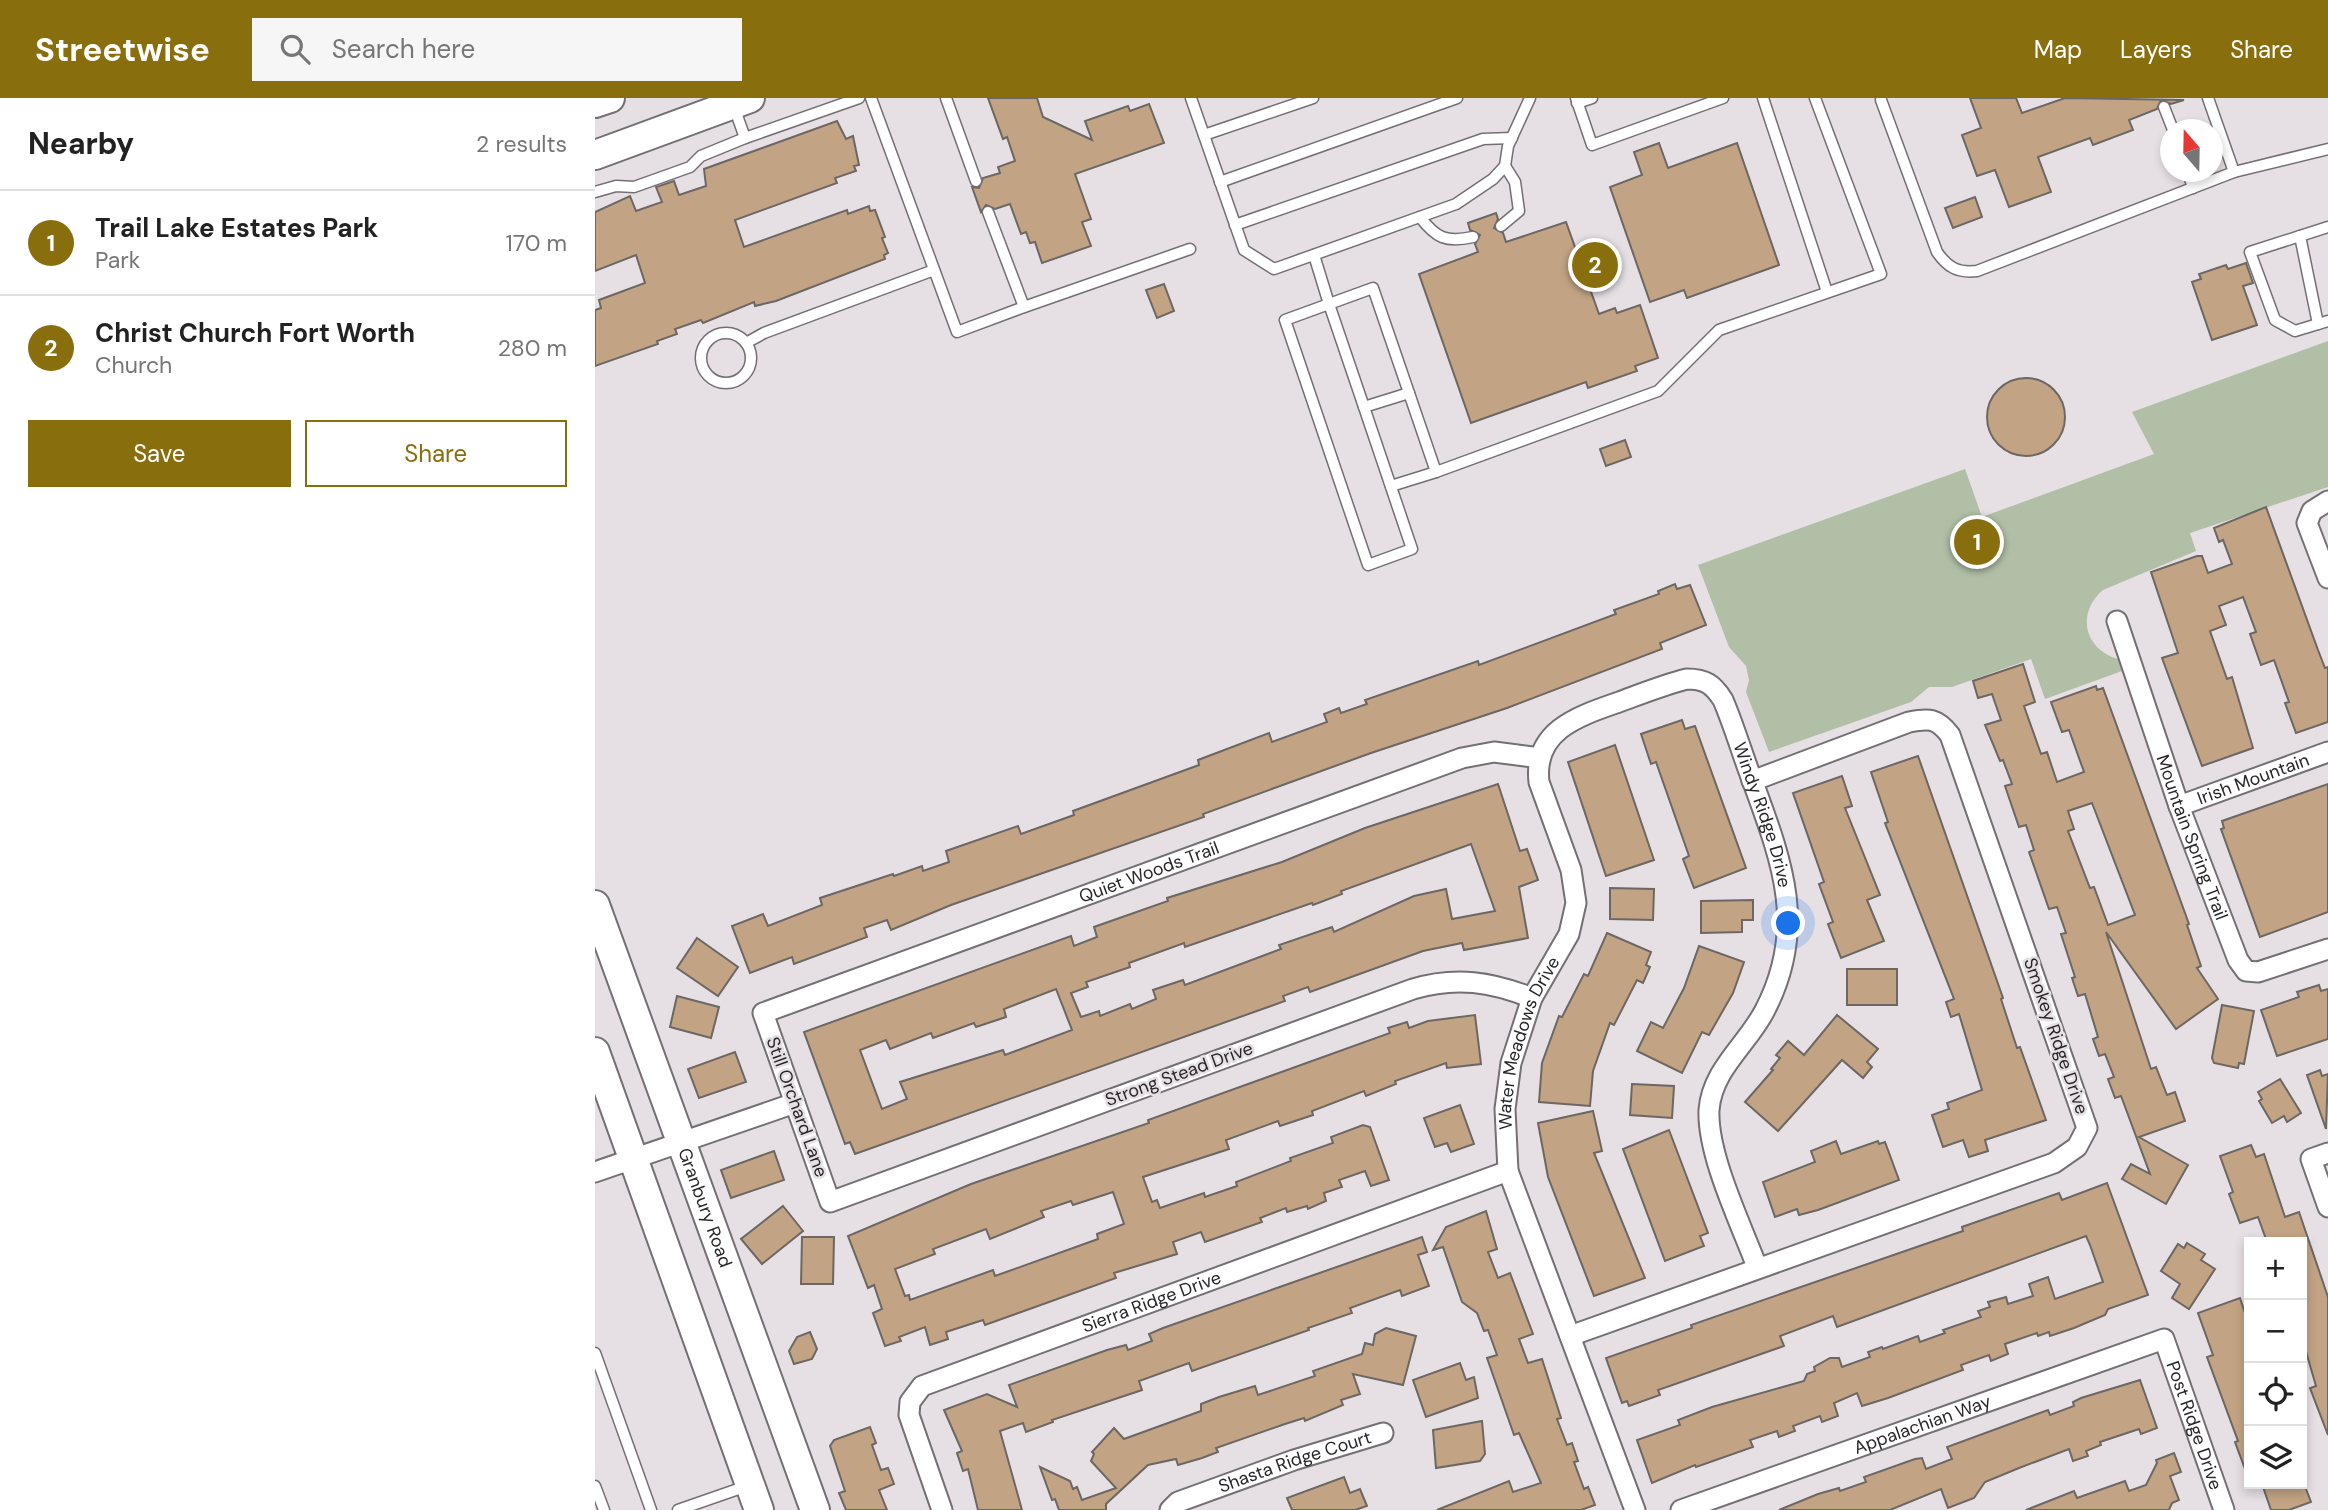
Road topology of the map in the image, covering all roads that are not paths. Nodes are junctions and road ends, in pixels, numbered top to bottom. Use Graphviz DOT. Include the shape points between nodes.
graph roads {
  1 [pos="610,98"];
  2 [pos="859,98"];
  3 [pos="871,98"];
  4 [pos="946,98"];
  5 [pos="1192,98"];
  6 [pos="1313,98"];
  7 [pos="1457,98"];
  8 [pos="1530,98"];
  9 [pos="1592,98"];
  10 [pos="1723,98"];
  11 [pos="1763,98"];
  12 [pos="1815,98"];
  13 [pos="2208,98"];
  14 [pos="737,100"];
  15 [pos="1881,100"];
  16 [pos="1577,101"];
  17 [pos="595,103"];
  18 [pos="2164,107"];
  19 [pos="2169,119"];
  20 [pos="1204,135"];
  21 [pos="745,138"];
  22 [pos="1512,138"];
  23 [pos="2328,149"];
  24 [pos="595,155"];
  25 [pos="1505,166"];
  26 [pos="2234,172"];
  27 [pos="977,181"];
  28 [pos="1220,182"];
  29 [pos="2191,182"];
  30 [pos="2193,188"];
  31 [pos="595,192"];
  32 [pos="988,212"];
  33 [pos="1420,217"];
  34 [pos="1235,225"];
  35 [pos="1501,226"];
  36 [pos="2328,227"];
  37 [pos="2300,236"];
  38 [pos="1473,237"];
  39 [pos="1190,249"];
  40 [pos="1314,255"];
  41 [pos="934,270"];
  42 [pos="1827,292"];
  43 [pos="1329,304"];
  44 [pos="1024,307"];
  45 [pos="2323,323"];
  46 [pos="747,343"];
  47 [pos="1409,393"];
  48 [pos="1364,407"];
  49 [pos="1436,472"];
  50 [pos="1391,486"];
  51 [pos="2328,501"];
  52 [pos="2328,578"];
  53 [pos="2117,621"];
  54 [pos="2328,751"];
  55 [pos="1539,758"];
  56 [pos="1752,781"];
  57 [pos="2179,806"];
  58 [pos="595,905"];
  59 [pos="2328,949"];
  60 [pos="1532,998"];
  61 [pos="763,1013"];
  62 [pos="595,1052"];
  63 [pos="795,1103"];
  64 [pos="679,1144"];
  65 [pos="2320,1156"];
  66 [pos="633,1159"];
  67 [pos="1508,1171"];
  68 [pos="595,1172"];
  69 [pos="830,1202"];
  70 [pos="2328,1207"];
  71 [pos="1757,1267"];
  72 [pos="1570,1336"];
  73 [pos="2164,1339"];
  74 [pos="595,1353"];
  75 [pos="599,1379"];
  76 [pos="1383,1433"];
  77 [pos="595,1486"];
  78 [pos="755,1498"];
  79 [pos="604,1510"];
  80 [pos="651,1510"];
  81 [pos="678,1510"];
  82 [pos="815,1510"];
  83 [pos="942,1510"];
  84 [pos="1170,1510"];
  85 [pos="1635,1510"];
  86 [pos="1681,1510"];
  87 [pos="2224,1510"];
  1 -- 17 [label="main road"];
  2 -- 21 [label="lane"];
  3 -- 41 [label="lane"];
  4 -- 27 [label="lane"];
  5 -- 20 [label="lane"];
  6 -- 20 [label="lane"];
  7 -- 28 [label="lane"];
  8 -- 22 [label="lane"];
  9 -- 16 [label="lane"];
  10 -- 16 [label="lane" via="1592,145"];
  11 -- 42 [label="lane"];
  12 -- 42 [label="lane" via="1881,274"];
  13 -- 26 [label="lane"];
  14 -- 21 [label="lane"];
  14 -- 24 [label="main road"];
  15 -- 30 [label="lane" via="1937,252 1946,265 1963,272 1977,271"];
  18 -- 19 [label="lane"];
  20 -- 28 [label="lane"];
  21 -- 31 [label="lane" via="701,156 689,167 634,187"];
  22 -- 25 [label="lane"];
  22 -- 34 [label="lane" via="1483,139"];
  23 -- 26 [label="lane"];
  25 -- 33 [label="lane" via="1456,204"];
  25 -- 35 [label="lane" via="1515,182 1519,211"];
  26 -- 30 [label="lane"];
  28 -- 34 [label="lane"];
  29 -- 30 [label="lane"];
  32 -- 44 [label="lane"];
  33 -- 38 [label="lane" via="1432,232 1453,241"];
  33 -- 40 [label="lane"];
  34 -- 40 [label="lane" via="1244,250 1274,269"];
  36 -- 37 [label="lane"];
  37 -- 45 [label="lane"];
  37 -- 45 [label="lane" via="2250,252 2275,320 2295,331"];
  39 -- 44 [label="lane"];
  40 -- 43 [label="lane"];
  41 -- 44 [label="lane" via="957,332"];
  41 -- 46 [label="lane"];
  42 -- 49 [label="lane" via="1719,330 1658,390"];
  43 -- 47 [label="lane" via="1373,288"];
  43 -- 48 [label="lane"];
  43 -- 50 [label="lane" via="1285,320 1368,565 1412,549"];
  46 -- 46 [label="lane" via="733,334 711,338 701,355 706,374 725,384 740,379 752,359"];
  47 -- 48 [label="lane"];
  47 -- 49 [label="lane"];
  48 -- 50 [label="lane"];
  49 -- 50 [label="lane"];
  51 -- 52 [label="street" via="2312,511 2307,523"];
  53 -- 57 [label="street, Mountain Spring Trail"];
  54 -- 57 [label="street, Irish Mountain"];
  55 -- 56 [label="street, Windy Ridge Drive" via="1545,744 1565,723 1671,683 1704,680 1723,700"];
  55 -- 60 [label="street, Water Meadows Drive" via="1539,782 1571,870 1576,903 1569,934"];
  55 -- 61 [label="street, Quiet Woods Trail" via="1494,751 1462,758"];
  56 -- 71 [label="street, Windy Ridge Drive" via="1782,867 1787,939 1770,999 1716,1084 1709,1125 1715,1154"];
  56 -- 71 [label="street, Smokey Ridge Drive" via="1909,722 1930,718 1941,723 1951,735 2087,1128 2077,1147 2054,1163"];
  57 -- 59 [label="street, Mountain Spring Trail" via="2246,971 2273,969"];
  58 -- 64 [label="main road, Granbury Road"];
  60 -- 67 [label="street, Water Meadows Drive" via="1517,1036 1507,1085"];
  60 -- 69 [label="street, Strong Stead Drive" via="1471,981 1444,981 1413,989"];
  61 -- 63 [label="street, Still Orchard Lane"];
  62 -- 66 [label="main road"];
  63 -- 64 [label="street"];
  63 -- 69 [label="street, Still Orchard Lane"];
  64 -- 66 [label="street"];
  64 -- 82 [label="main road, Granbury Road"];
  65 -- 70 [label="street"];
  66 -- 68 [label="street"];
  66 -- 78 [label="main road"];
  67 -- 72 [label="street, Water Meadows Drive"];
  67 -- 83 [label="street, Sierra Ridge Drive" via="922,1386 910,1402 909,1415"];
  71 -- 72 [label="street, Smokey Ridge Drive"];
  72 -- 85 [label="street, Water Meadows Drive"];
  73 -- 86 [label="street, Appalachian Way"];
  73 -- 87 [label="street, Post Ridge Drive"];
  74 -- 75 [label="lane"];
  75 -- 80 [label="lane"];
  76 -- 84 [label="street, Shasta Ridge Court" via="1191,1497"];
  77 -- 79 [label="lane"];
  78 -- 81 [label="lane"];
}
